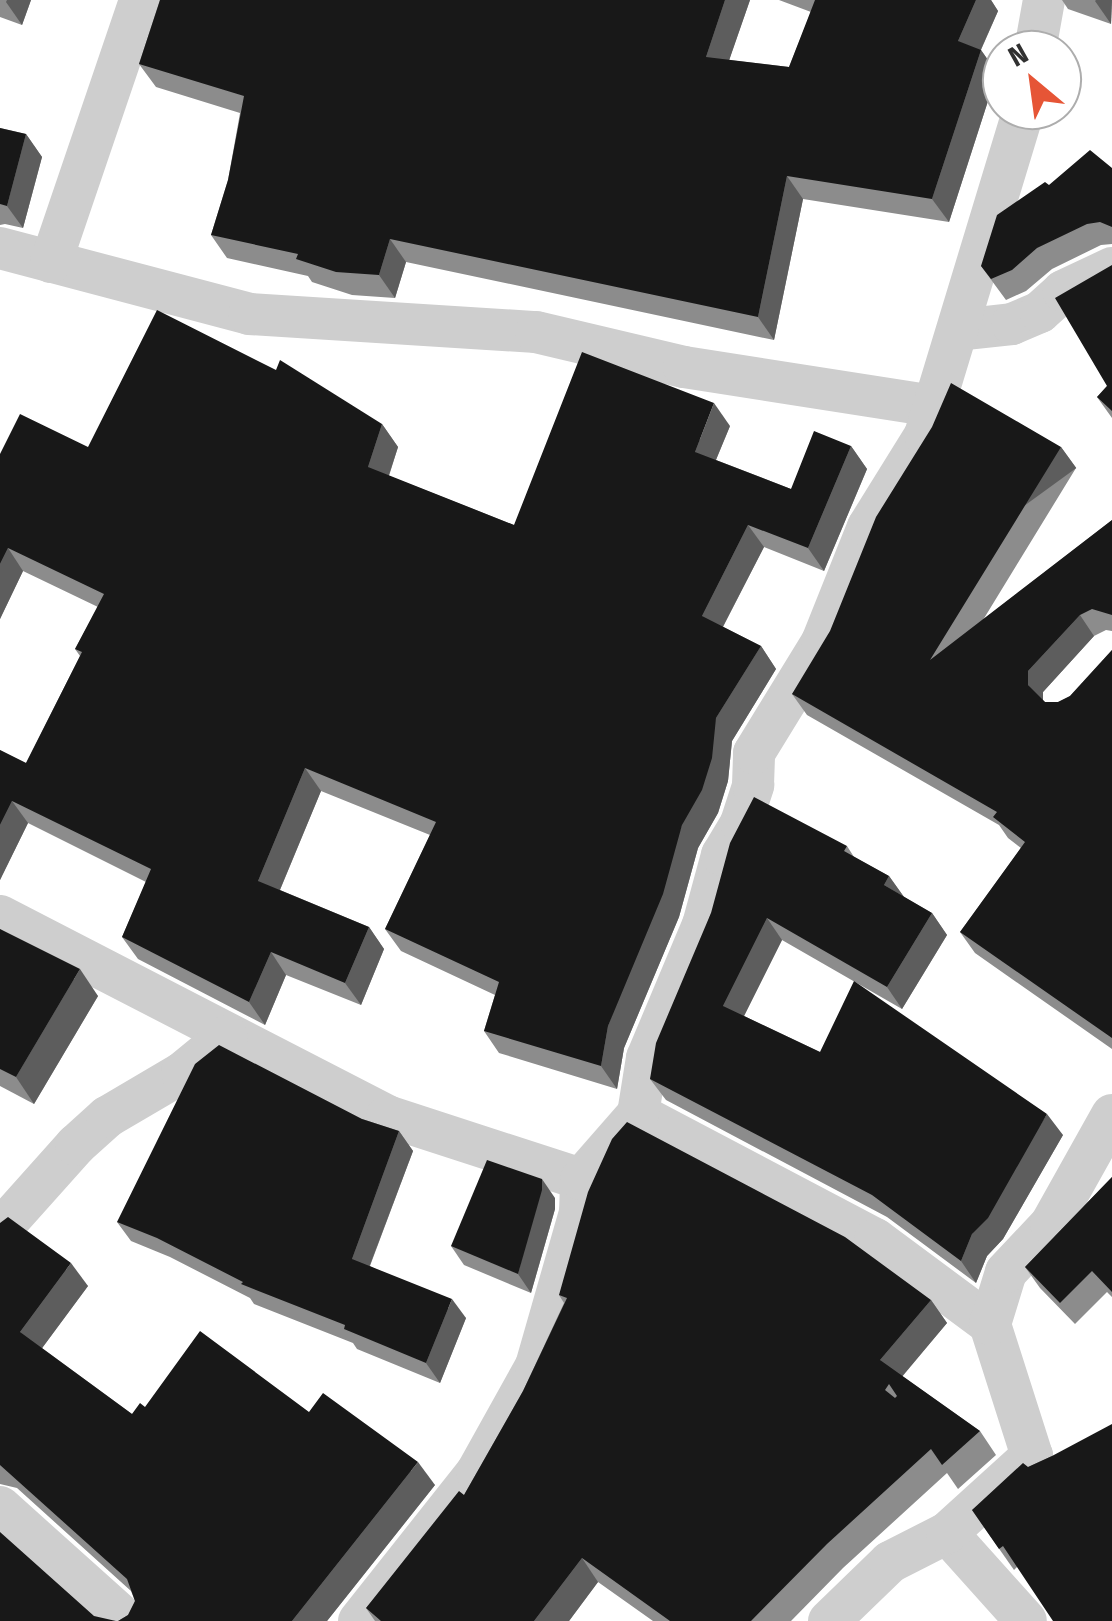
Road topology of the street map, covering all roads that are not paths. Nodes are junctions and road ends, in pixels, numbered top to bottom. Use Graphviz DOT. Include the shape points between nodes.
graph roads {
  1 [pos="140,0"];
  2 [pos="1044,0"];
  3 [pos="1039,30"];
  4 [pos="1018,130"];
  5 [pos="0,248"];
  6 [pos="51,262"];
  7 [pos="1112,268"];
  8 [pos="958,330"];
  9 [pos="932,406"];
  10 [pos="0,916"];
  11 [pos="227,1036"];
  12 [pos="638,1114"];
  13 [pos="1112,1115"];
  14 [pos="582,1180"];
  15 [pos="0,1230"];
  16 [pos="990,1324"];
  17 [pos="0,1507"];
  18 [pos="947,1533"];
  19 [pos="127,1621"];
  20 [pos="359,1621"];
  21 [pos="829,1621"];
  22 [pos="1026,1621"];
  1 -- 6 [label="street"];
  2 -- 3 [label="street"];
  4 -- 8 [label="street"];
  5 -- 6 [label="street"];
  6 -- 9 [label="street" via="249,314 536,332 684,368"];
  7 -- 8 [label="street" via="1012,324"];
  8 -- 9 [label="street"];
  9 -- 12 [label="street" via="925,436 868,527 822,642 754,752 741,823 722,855 703,925 646,1058"];
  10 -- 11 [label="street"];
  11 -- 14 [label="street" via="387,1116"];
  11 -- 15 [label="street" via="182,1073 107,1118"];
  12 -- 14 [label="street"];
  12 -- 16 [label="street" via="874,1238"];
  13 -- 16 [label="street" via="1051,1224 1006,1272"];
  14 -- 20 [label="street" via="580,1213 536,1366 476,1472"];
  16 -- 18 [label="street" via="1032,1456"];
  17 -- 19 [label="street"];
  18 -- 21 [label="street" via="890,1562"];
  18 -- 22 [label="street"];
}
